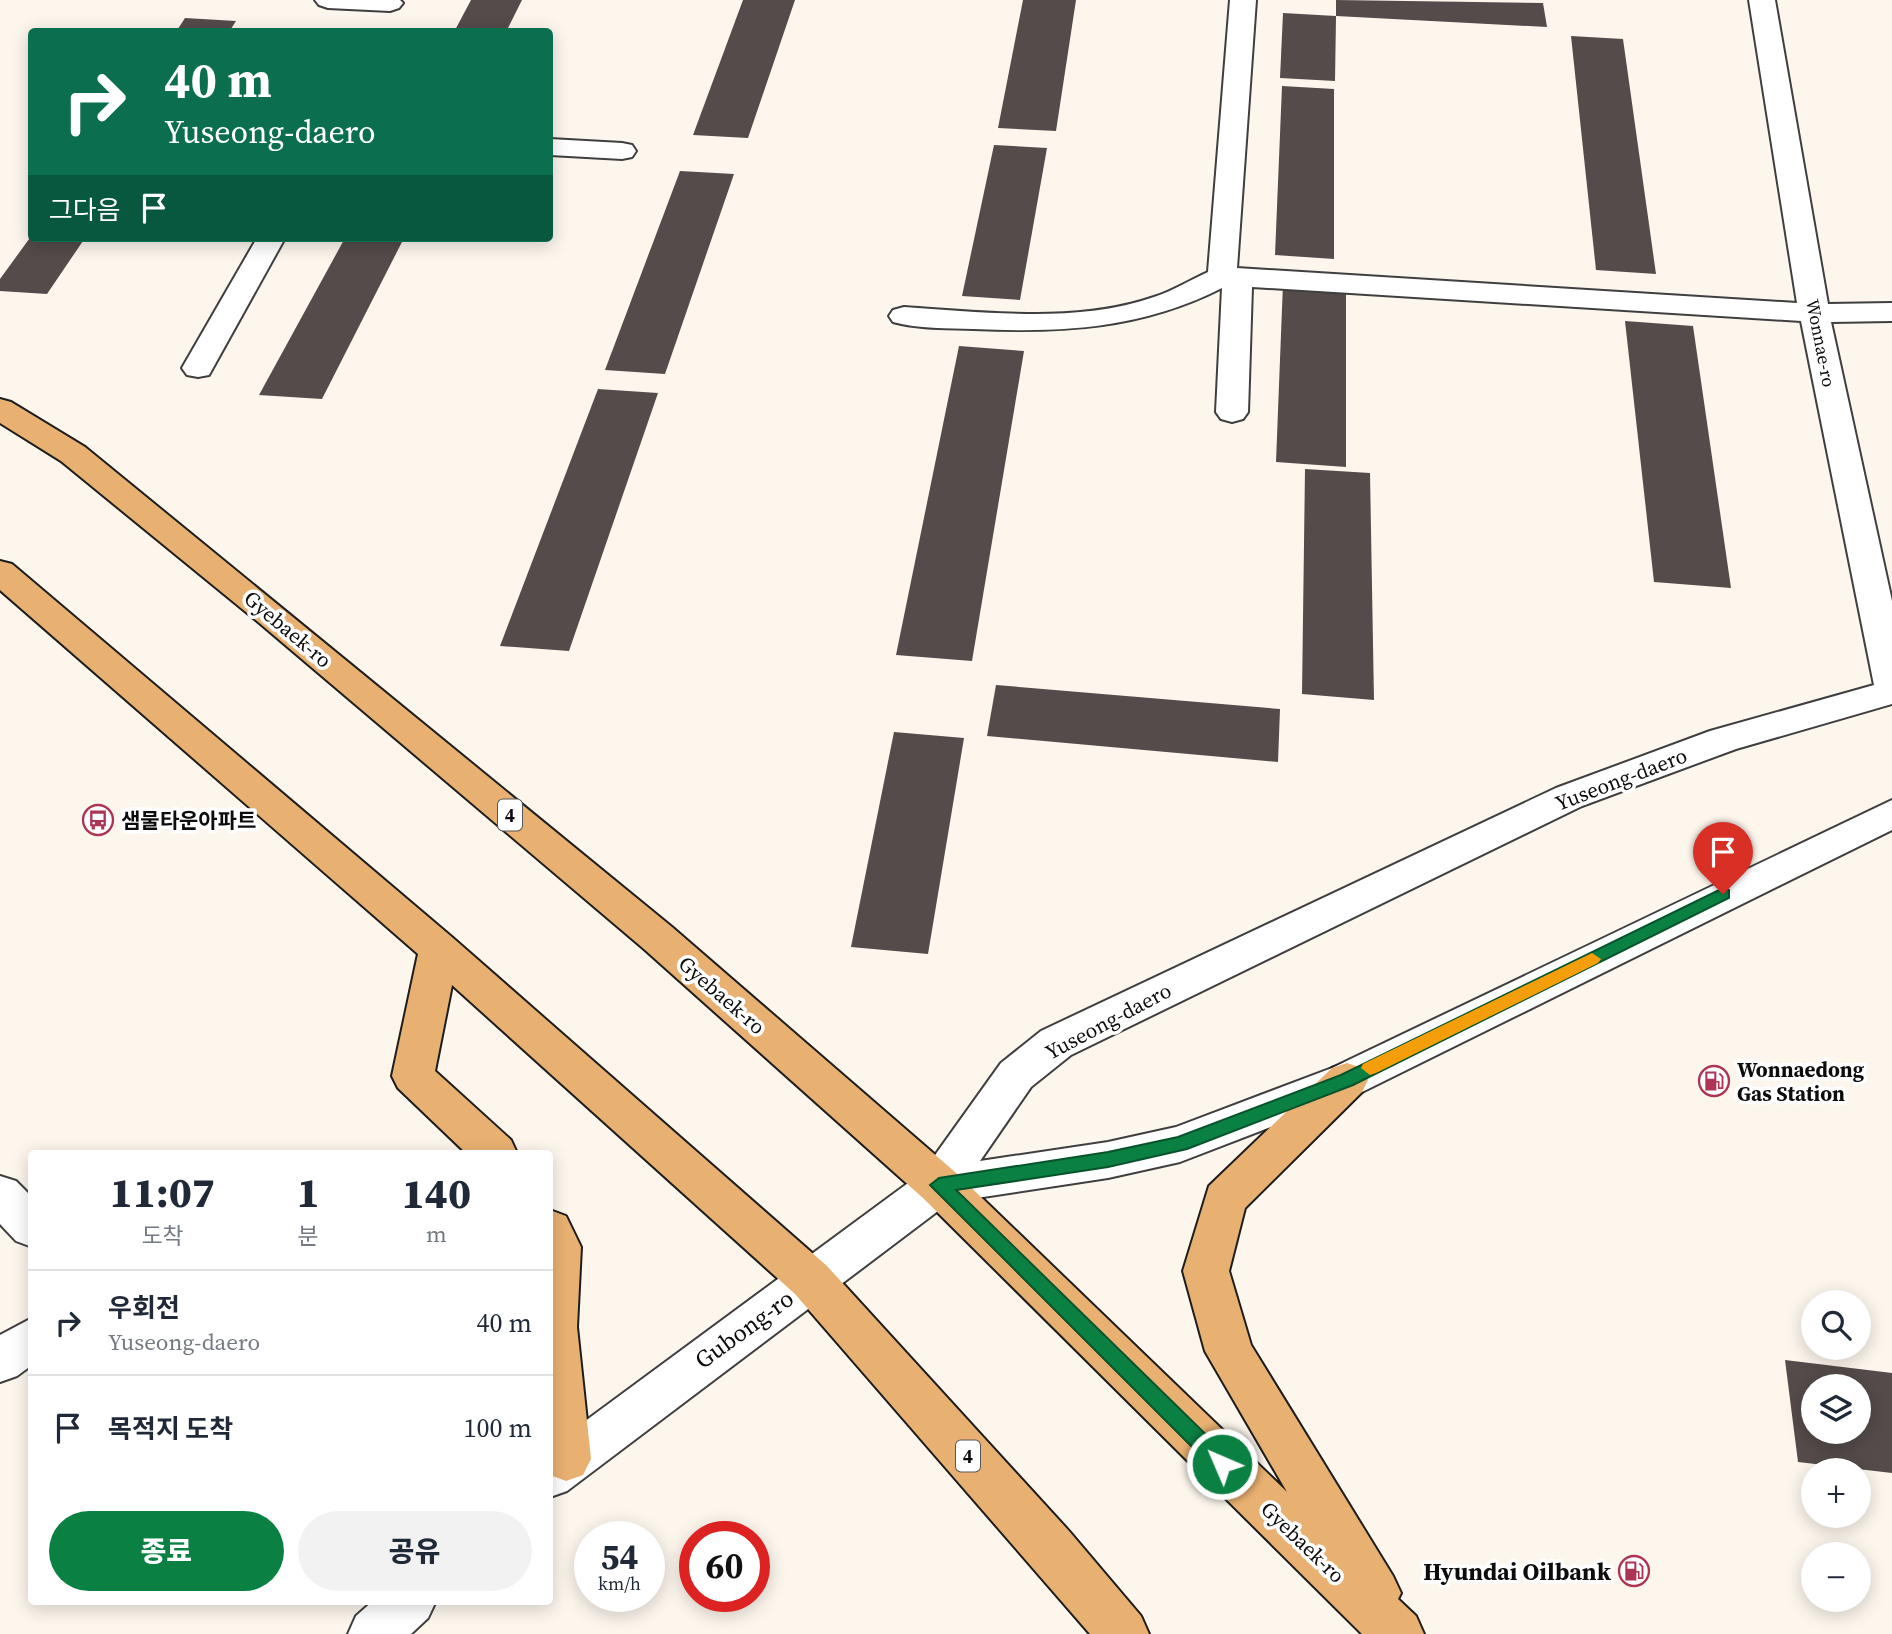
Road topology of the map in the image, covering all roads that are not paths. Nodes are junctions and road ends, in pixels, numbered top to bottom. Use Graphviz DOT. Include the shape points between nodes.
graph roads {
  1 [pos="328,0"];
  2 [pos="1243,0"];
  3 [pos="1762,0"];
  4 [pos="391,1"];
  5 [pos="379,28"];
  6 [pos="553,147"];
  7 [pos="622,151"];
  8 [pos="269,242"];
  9 [pos="1229,276"];
  10 [pos="1892,312"];
  11 [pos="1814,313"];
  12 [pos="904,316"];
  13 [pos="198,368"];
  14 [pos="0,409"];
  15 [pos="1232,412"];
  16 [pos="0,572"];
  17 [pos="1892,684"];
  18 [pos="1892,692"];
  19 [pos="1892,814"];
  20 [pos="439,949"];
  21 [pos="1347,1080"];
  22 [pos="492,1150"];
  23 [pos="939,1185"];
  24 [pos="0,1194"];
  25 [pos="28,1224"];
  26 [pos="553,1236"];
  27 [pos="811,1280"];
  28 [pos="28,1341"];
  29 [pos="0,1361"];
  30 [pos="558,1467"];
  31 [pos="406,1605"];
  32 [pos="374,1634"];
  33 [pos="1123,1634"];
  34 [pos="1399,1634"];
  1 -- 4 [label="street"];
  2 -- 9 [label="street"];
  3 -- 11 [label="street, Wonnae-ro"];
  4 -- 5 [label="street"];
  6 -- 7 [label="street"];
  8 -- 13 [label="street"];
  9 -- 11 [label="street"];
  9 -- 12 [label="street" via="1166,303 1102,318 1003,321"];
  9 -- 15 [label="street"];
  10 -- 11 [label="street"];
  11 -- 17 [label="street, Wonnae-ro"];
  14 -- 23 [label="main road, Gyebaek-ro / 4" via="73,454 269,613 658,938"];
  16 -- 20 [label="main road, 4"];
  18 -- 23 [label="street, Yuseong-daero" via="1723,740 1569,797 1056,1042 1016,1075"];
  19 -- 21 [label="street"];
  20 -- 22 [label="main road" via="414,1076"];
  20 -- 27 [label="main road, 4"];
  21 -- 23 [label="street" via="1180,1144 1108,1160"];
  21 -- 34 [label="main road" via="1225,1199 1206,1271 1229,1350"];
  23 -- 27 [label="street, Gubong-ro"];
  23 -- 34 [label="main road, Gyebaek-ro / 4"];
  24 -- 25 [label="street"];
  26 -- 30 [label="main road" via="558,1247 554,1326"];
  27 -- 30 [label="street, Gubong-ro"];
  27 -- 33 [label="main road, 4"];
  28 -- 29 [label="street"];
  31 -- 32 [label="street"];
}
